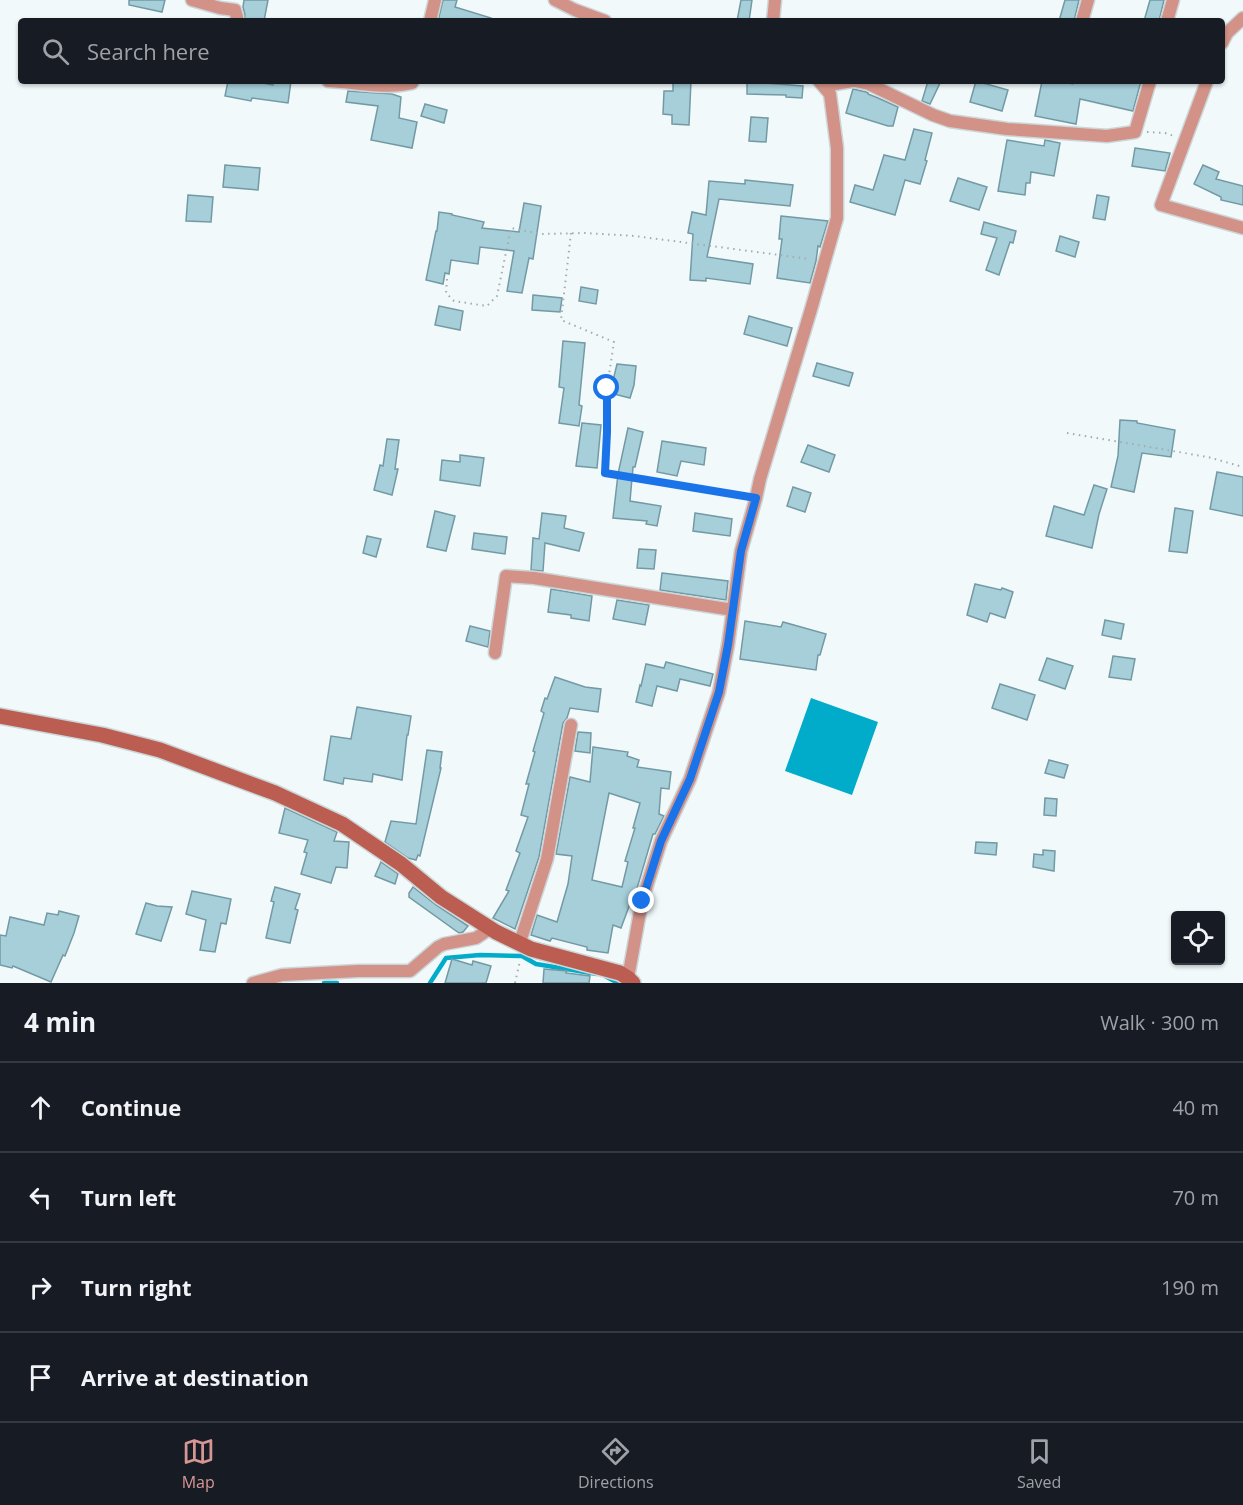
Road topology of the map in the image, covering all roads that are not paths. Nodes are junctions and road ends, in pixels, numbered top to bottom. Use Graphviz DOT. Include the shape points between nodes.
graph roads {
  1 [pos="192,0"];
  2 [pos="435,0"];
  3 [pos="555,0"];
  4 [pos="776,0"];
  5 [pos="1088,0"];
  6 [pos="1173,0"];
  7 [pos="237,18"];
  8 [pos="431,18"];
  9 [pos="597,18"];
  10 [pos="773,18"];
  11 [pos="1083,18"];
  12 [pos="1168,18"];
  13 [pos="1243,18"];
  14 [pos="1225,37"];
  15 [pos="359,84"];
  16 [pos="408,84"];
  17 [pos="821,84"];
  18 [pos="868,84"];
  19 [pos="1149,84"];
  20 [pos="1206,84"];
  21 [pos="1243,228"];
  22 [pos="733,610"];
  23 [pos="495,652"];
  24 [pos="0,716"];
  25 [pos="572,725"];
  26 [pos="491,928"];
  27 [pos="520,942"];
  28 [pos="630,980"];
  29 [pos="253,983"];
  1 -- 7 [label="street" via="235,10"];
  2 -- 8 [label="street"];
  3 -- 9 [label="street"];
  4 -- 10 [label="street"];
  5 -- 11 [label="street"];
  6 -- 12 [label="street"];
  13 -- 14 [label="street"];
  15 -- 16 [label="street"];
  17 -- 22 [label="street" via="830,94 837,148 837,218 760,478 741,551"];
  18 -- 19 [label="street" via="950,121 1107,136 1136,132"];
  20 -- 21 [label="street" via="1161,205"];
  22 -- 23 [label="street" via="506,576"];
  22 -- 28 [label="street" via="719,692 642,901"];
  24 -- 26 [label="street" via="160,750 275,793 342,824 441,897"];
  25 -- 27 [label="street" via="547,859"];
  26 -- 27 [label="street"];
  26 -- 29 [label="street" via="476,938 438,947 410,971 282,975"];
  27 -- 28 [label="street" via="531,949 620,973"];
}
